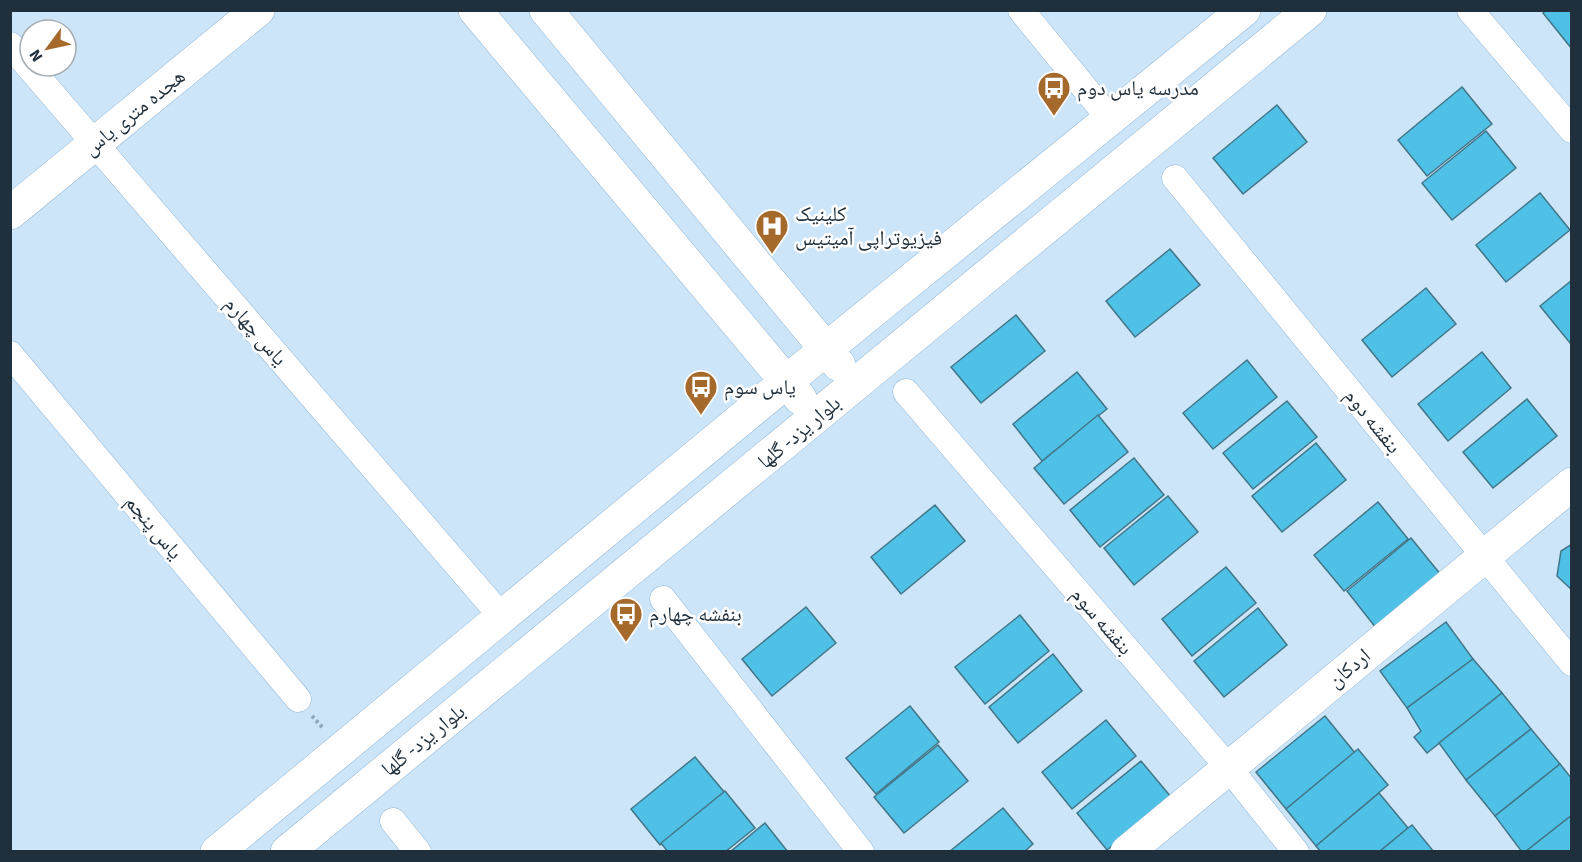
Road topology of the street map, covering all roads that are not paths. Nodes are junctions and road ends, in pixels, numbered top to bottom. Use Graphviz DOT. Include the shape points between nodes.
graph roads {
  1 [pos="258,10"];
  2 [pos="475,10"];
  3 [pos="546,10"];
  4 [pos="1021,10"];
  5 [pos="1244,10"];
  6 [pos="1310,10"];
  7 [pos="1470,10"];
  8 [pos="10,45"];
  9 [pos="1110,119"];
  10 [pos="1572,130"];
  11 [pos="95,144"];
  12 [pos="1175,178"];
  13 [pos="10,213"];
  14 [pos="826,349"];
  15 [pos="10,354"];
  16 [pos="787,381"];
  17 [pos="854,386"];
  18 [pos="906,392"];
  19 [pos="815,419"];
  20 [pos="1572,483"];
  21 [pos="1484,556"];
  22 [pos="663,599"];
  23 [pos="502,617"];
  24 [pos="1572,663"];
  25 [pos="298,699"];
  26 [pos="1228,767"];
  27 [pos="393,821"];
  28 [pos="217,852"];
  29 [pos="287,852"];
  30 [pos="418,852"];
  31 [pos="861,852"];
  32 [pos="1126,852"];
  33 [pos="1296,852"];
  1 -- 11 [label="main road, هجده متری یاس"];
  2 -- 16 [label="main road"];
  3 -- 14 [label="main road"];
  4 -- 9 [label="street"];
  5 -- 9 [label="main road"];
  6 -- 17 [label="main road, بلوار یزد- گلها"];
  7 -- 10 [label="street"];
  8 -- 11 [label="street, یاس چهارم"];
  9 -- 14 [label="main road"];
  11 -- 13 [label="main road, هجده متری یاس"];
  11 -- 23 [label="street, یاس چهارم"];
  12 -- 21 [label="street, بنفشه دوم"];
  14 -- 16 [label="main road"];
  14 -- 17 [label="main road"];
  15 -- 25 [label="street, یاس پنجم"];
  16 -- 19 [label="main road"];
  16 -- 23 [label="main road"];
  17 -- 19 [label="main road, بلوار یزد- گلها"];
  18 -- 26 [label="street, بنفشه سوم"];
  19 -- 29 [label="main road, بلوار یزد- گلها"];
  20 -- 21 [label="main road, اردکان"];
  21 -- 24 [label="street, بنفشه دوم"];
  21 -- 26 [label="main road, اردکان"];
  22 -- 31 [label="street"];
  23 -- 28 [label="main road"];
  26 -- 32 [label="main road, اردکان"];
  26 -- 33 [label="street, بنفشه سوم"];
  27 -- 30 [label="street"];
}
